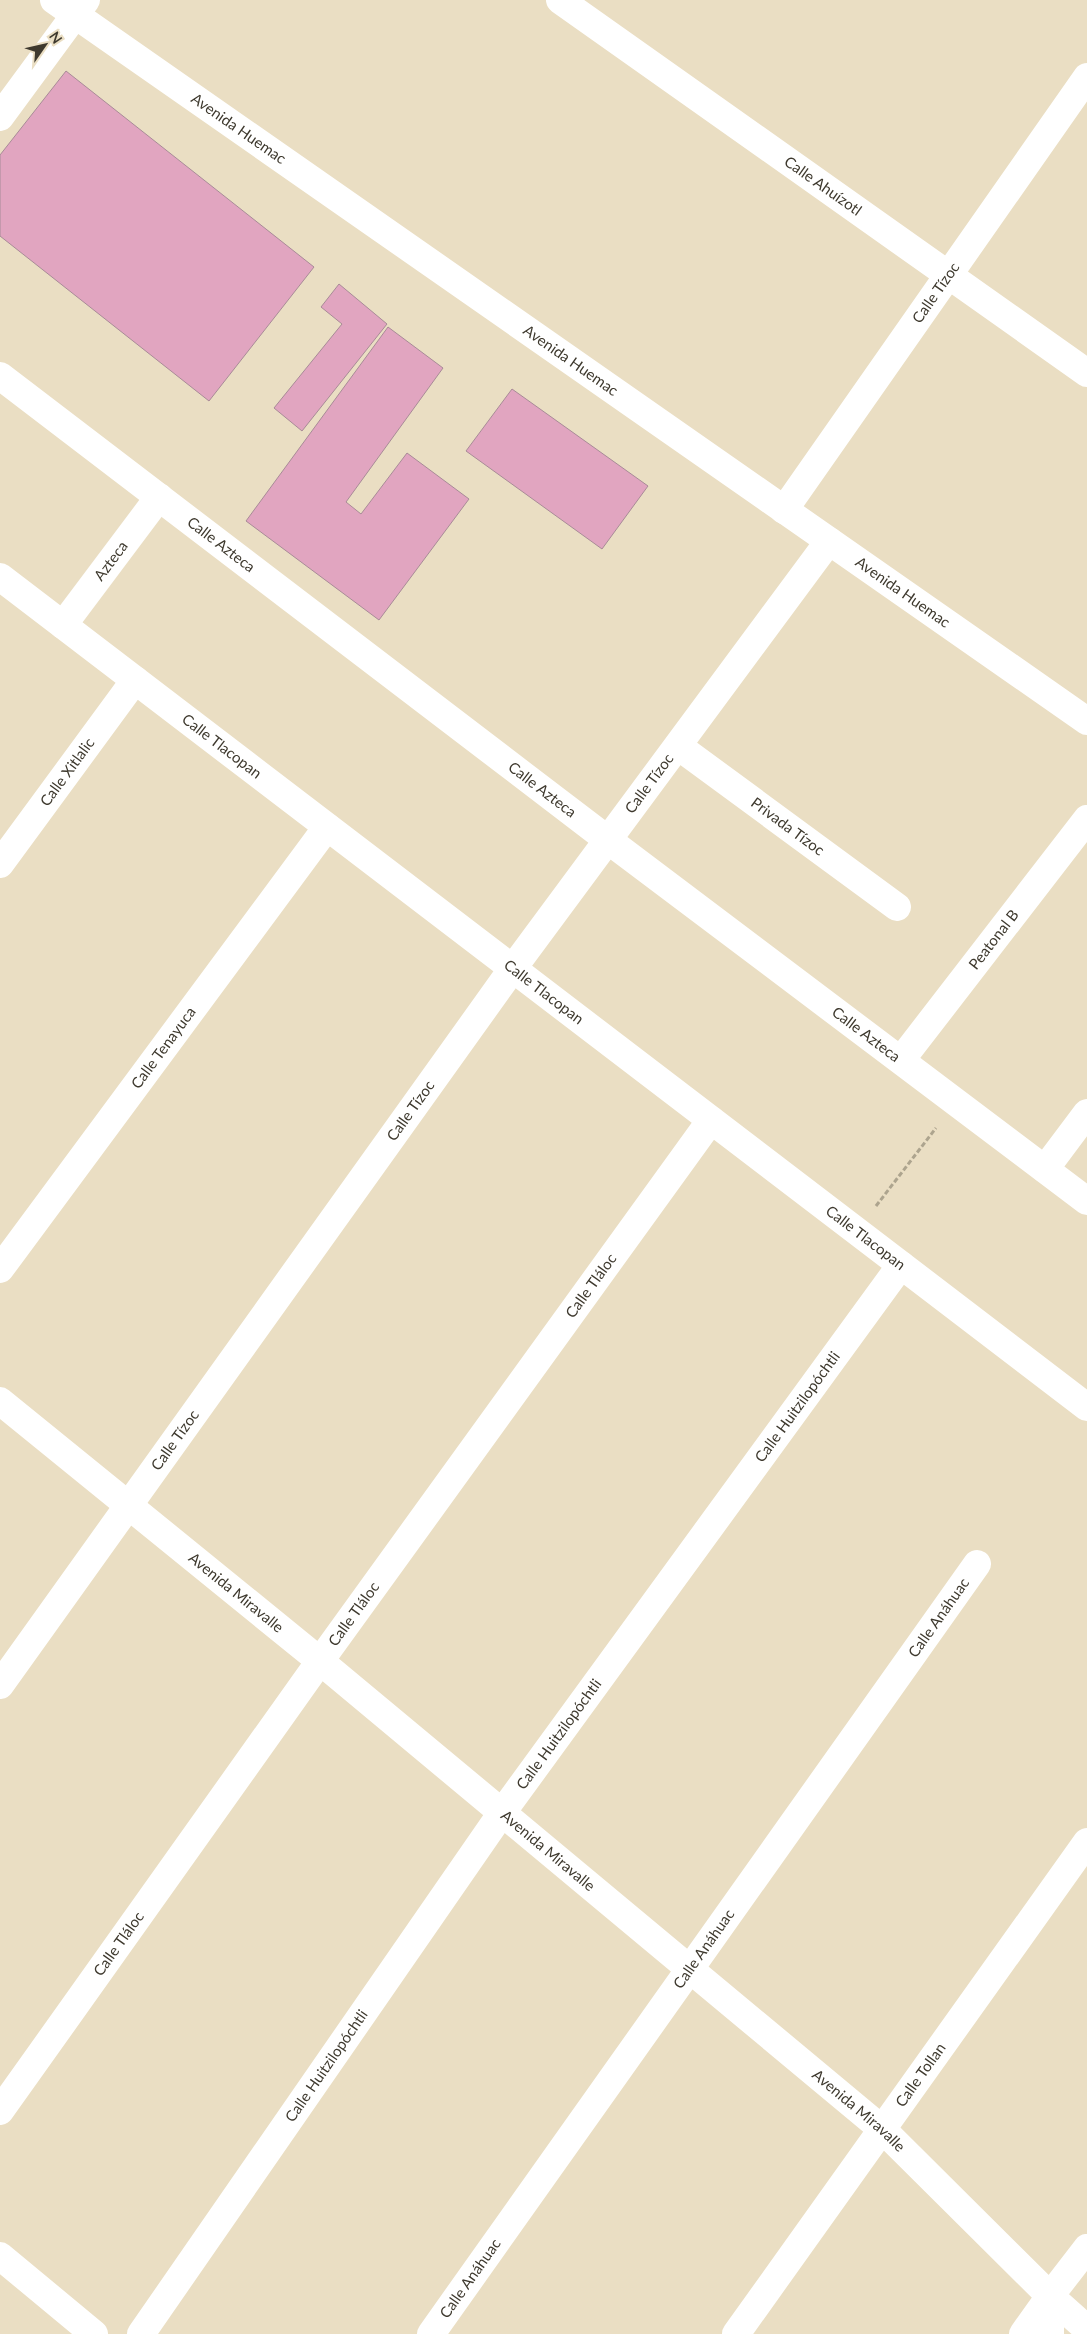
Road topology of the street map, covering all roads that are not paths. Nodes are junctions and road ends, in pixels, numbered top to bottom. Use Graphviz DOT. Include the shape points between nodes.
graph roads {
  1 [pos="560,0"];
  2 [pos="72,5"];
  3 [pos="1087,77"];
  4 [pos="0,117"];
  5 [pos="948,275"];
  6 [pos="1087,373"];
  7 [pos="0,376"];
  8 [pos="159,497"];
  9 [pos="784,510"];
  10 [pos="829,541"];
  11 [pos="0,578"];
  12 [pos="63,625"];
  13 [pos="135,680"];
  14 [pos="1087,722"];
  15 [pos="678,746"];
  16 [pos="1087,819"];
  17 [pos="326,827"];
  18 [pos="608,840"];
  19 [pos="0,864"];
  20 [pos="897,907"];
  21 [pos="512,968"];
  22 [pos="901,1060"];
  23 [pos="1087,1113"];
  24 [pos="711,1120"];
  25 [pos="1045,1169"];
  26 [pos="1087,1201"];
  27 [pos="901,1265"];
  28 [pos="0,1269"];
  29 [pos="0,1401"];
  30 [pos="1087,1407"];
  31 [pos="128,1504"];
  32 [pos="977,1564"];
  33 [pos="320,1661"];
  34 [pos="0,1685"];
  35 [pos="501,1814"];
  36 [pos="1087,1842"];
  37 [pos="690,1967"];
  38 [pos="0,2112"];
  39 [pos="883,2130"];
  40 [pos="1087,2248"];
  41 [pos="0,2256"];
  42 [pos="1050,2296"];
  43 [pos="1087,2330"];
  44 [pos="94,2334"];
  45 [pos="141,2334"];
  46 [pos="432,2334"];
  47 [pos="736,2334"];
  48 [pos="1023,2334"];
  49 [pos="1050,2334"];
  1 -- 5 [label="street, Calle Ahuízotl"];
  2 -- 4 [label="street"];
  2 -- 9 [label="street, Avenida Huemac"];
  3 -- 5 [label="street, Calle Tízoc"];
  5 -- 6 [label="street, Calle Ahuízotl"];
  5 -- 9 [label="street, Calle Tízoc"];
  7 -- 8 [label="street, Calle Azteca"];
  8 -- 12 [label="street, Azteca"];
  8 -- 18 [label="street, Calle Azteca"];
  9 -- 10 [label="street, Avenida Huemac"];
  10 -- 14 [label="street, Avenida Huemac"];
  10 -- 15 [label="street, Calle Tízoc"];
  11 -- 12 [label="street, Calle Tlacopan"];
  12 -- 13 [label="street, Calle Tlacopan"];
  13 -- 17 [label="street, Calle Tlacopan"];
  13 -- 19 [label="street, Calle Xitlalic"];
  15 -- 18 [label="street, Calle Tízoc"];
  15 -- 20 [label="street, Privada Tízoc"];
  16 -- 22 [label="street, Peatonal B"];
  17 -- 21 [label="street, Calle Tlacopan"];
  17 -- 28 [label="street, Calle Tenayuca"];
  18 -- 21 [label="street, Calle Tízoc"];
  18 -- 22 [label="street, Calle Azteca"];
  21 -- 24 [label="street, Calle Tlacopan"];
  21 -- 31 [label="street, Calle Tízoc"];
  22 -- 25 [label="street, Calle Azteca"];
  23 -- 25 [label="street"];
  24 -- 27 [label="street, Calle Tlacopan"];
  24 -- 33 [label="street, Calle Tláloc"];
  25 -- 26 [label="street, Calle Azteca"];
  27 -- 30 [label="street, Calle Tlacopan"];
  27 -- 35 [label="street, Calle Huitzilopóchtli"];
  29 -- 31 [label="street, Avenida Miravalle"];
  31 -- 33 [label="street, Avenida Miravalle"];
  31 -- 34 [label="street, Calle Tízoc"];
  32 -- 37 [label="street, Calle Anáhuac"];
  33 -- 35 [label="street, Avenida Miravalle"];
  33 -- 38 [label="street, Calle Tláloc"];
  35 -- 37 [label="street, Avenida Miravalle"];
  35 -- 45 [label="street, Calle Huitzilopóchtli"];
  36 -- 39 [label="street, Calle Tollan"];
  37 -- 39 [label="street, Avenida Miravalle"];
  37 -- 46 [label="street, Calle Anáhuac"];
  39 -- 42 [label="street, Avenida Miravalle"];
  39 -- 47 [label="street, Calle Tollan"];
  40 -- 42 [label="street"];
  41 -- 44 [label="street"];
  42 -- 43 [label="street, Avenida Miravalle"];
  42 -- 48 [label="street"];
  42 -- 49 [label="street"];
}
